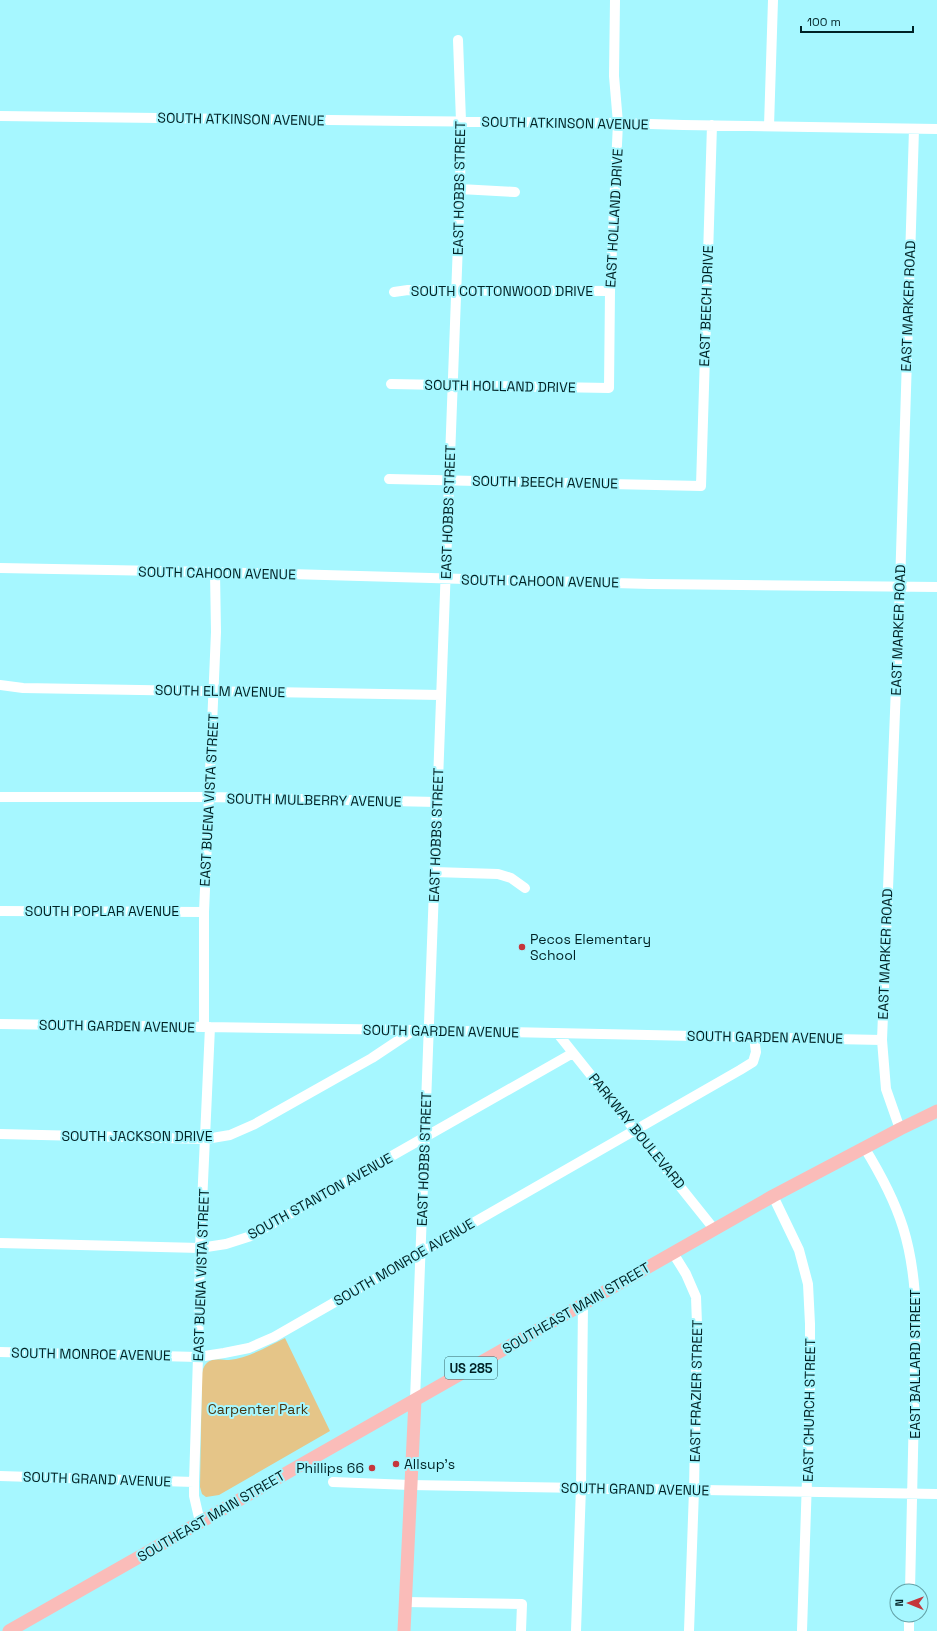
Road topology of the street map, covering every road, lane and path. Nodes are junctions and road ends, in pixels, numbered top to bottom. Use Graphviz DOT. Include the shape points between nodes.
graph roads {
  1 [pos="615,0"];
  2 [pos="773,0"];
  3 [pos="458,40"];
  4 [pos="0,116"];
  5 [pos="461,121"];
  6 [pos="618,123"];
  7 [pos="712,125"];
  8 [pos="769,126"];
  9 [pos="914,129"];
  10 [pos="937,129"];
  11 [pos="460,189"];
  12 [pos="515,192"];
  13 [pos="456,290"];
  14 [pos="610,291"];
  15 [pos="394,292"];
  16 [pos="391,384"];
  17 [pos="452,385"];
  18 [pos="609,388"];
  19 [pos="388,479"];
  20 [pos="449,480"];
  21 [pos="700,486"];
  22 [pos="0,568"];
  23 [pos="216,572"];
  24 [pos="446,578"];
  25 [pos="900,586"];
  26 [pos="937,587"];
  27 [pos="0,686"];
  28 [pos="214,691"];
  29 [pos="441,695"];
  30 [pos="0,797"];
  31 [pos="209,797"];
  32 [pos="437,802"];
  33 [pos="434,872"];
  34 [pos="525,888"];
  35 [pos="0,911"];
  36 [pos="204,912"];
  37 [pos="0,1024"];
  38 [pos="207,1028"];
  39 [pos="414,1030"];
  40 [pos="429,1031"];
  41 [pos="558,1034"];
  42 [pos="754,1037"];
  43 [pos="882,1040"];
  44 [pos="570,1054"];
  45 [pos="937,1111"];
  46 [pos="900,1128"];
  47 [pos="635,1130"];
  48 [pos="0,1134"];
  49 [pos="426,1138"];
  50 [pos="206,1139"];
  51 [pos="864,1147"];
  52 [pos="773,1196"];
  53 [pos="714,1230"];
  54 [pos="0,1243"];
  55 [pos="200,1248"];
  56 [pos="421,1252"];
  57 [pos="673,1253"];
  58 [pos="583,1304"];
  59 [pos="0,1352"];
  60 [pos="198,1357"];
  61 [pos="415,1400"];
  62 [pos="0,1476"];
  63 [pos="194,1482"];
  64 [pos="333,1482"];
  65 [pos="410,1485"];
  66 [pos="581,1488"];
  67 [pos="694,1490"];
  68 [pos="807,1492"];
  69 [pos="914,1494"];
  70 [pos="937,1494"];
  71 [pos="200,1522"];
  72 [pos="910,1583"];
  73 [pos="405,1602"];
  74 [pos="9,1631"];
  75 [pos="404,1631"];
  76 [pos="521,1631"];
  77 [pos="576,1631"];
  78 [pos="689,1631"];
  79 [pos="802,1631"];
  1 -- 6 [label="street, EAST HOLLAND DRIVE" via="614,76"];
  2 -- 8 [label="street"];
  3 -- 5 [label="street, EAST HOBBS STREET"];
  4 -- 5 [label="street, SOUTH ATKINSON AVENUE"];
  5 -- 6 [label="street, SOUTH ATKINSON AVENUE"];
  5 -- 11 [label="street, EAST HOBBS STREET"];
  6 -- 7 [label="street, SOUTH ATKINSON AVENUE"];
  6 -- 14 [label="street, EAST HOLLAND DRIVE"];
  7 -- 8 [label="street, SOUTH ATKINSON AVENUE"];
  7 -- 21 [label="street, EAST BEECH DRIVE"];
  8 -- 9 [label="street, SOUTH ATKINSON AVENUE"];
  9 -- 10 [label="street, SOUTH ATKINSON AVENUE"];
  9 -- 25 [label="street, EAST MARKER ROAD"];
  11 -- 12 [label="street"];
  11 -- 13 [label="street, EAST HOBBS STREET"];
  13 -- 14 [label="street, SOUTH COTTONWOOD DRIVE"];
  13 -- 15 [label="street, SOUTH COTTONWOOD DRIVE"];
  13 -- 17 [label="street, EAST HOBBS STREET"];
  14 -- 18 [label="street, EAST HOLLAND DRIVE"];
  16 -- 17 [label="street, SOUTH HOLLAND DRIVE"];
  17 -- 18 [label="street, SOUTH HOLLAND DRIVE"];
  17 -- 20 [label="street, EAST HOBBS STREET"];
  19 -- 20 [label="street, SOUTH BEECH AVENUE"];
  20 -- 21 [label="street, SOUTH BEECH AVENUE"];
  20 -- 24 [label="street, EAST HOBBS STREET"];
  22 -- 23 [label="street, SOUTH CAHOON AVENUE"];
  23 -- 24 [label="street, SOUTH CAHOON AVENUE"];
  23 -- 28 [label="street, EAST BUENA VISTA STREET"];
  24 -- 25 [label="street, SOUTH CAHOON AVENUE" via="665,584"];
  24 -- 29 [label="street, EAST HOBBS STREET"];
  25 -- 26 [label="street, SOUTH CAHOON AVENUE"];
  25 -- 43 [label="street, EAST MARKER ROAD"];
  27 -- 28 [label="street, SOUTH ELM AVENUE"];
  28 -- 29 [label="street, SOUTH ELM AVENUE"];
  28 -- 31 [label="street, EAST BUENA VISTA STREET"];
  29 -- 32 [label="street, EAST HOBBS STREET"];
  30 -- 31 [label="street, SOUTH MULBERRY AVENUE"];
  31 -- 32 [label="street, SOUTH MULBERRY AVENUE"];
  31 -- 36 [label="street, EAST BUENA VISTA STREET"];
  32 -- 33 [label="street, EAST HOBBS STREET"];
  33 -- 34 [label="street" via="498,874 512,878"];
  33 -- 40 [label="street, EAST HOBBS STREET"];
  35 -- 36 [label="street, SOUTH POPLAR AVENUE"];
  36 -- 38 [label="street, EAST BUENA VISTA STREET"];
  37 -- 38 [label="street, SOUTH GARDEN AVENUE"];
  38 -- 39 [label="street, SOUTH GARDEN AVENUE"];
  38 -- 50 [label="street, EAST BUENA VISTA STREET"];
  39 -- 40 [label="street, SOUTH GARDEN AVENUE"];
  39 -- 50 [label="street, SOUTH JACKSON DRIVE" via="372,1058 255,1124 230,1135"];
  40 -- 41 [label="street, SOUTH GARDEN AVENUE"];
  40 -- 49 [label="street, EAST HOBBS STREET"];
  41 -- 42 [label="street, SOUTH GARDEN AVENUE"];
  41 -- 44 [label="street, PARKWAY BOULEVARD"];
  42 -- 43 [label="street, SOUTH GARDEN AVENUE"];
  42 -- 47 [label="street, SOUTH MONROE AVENUE" via="756,1052 753,1062"];
  43 -- 46 [label="street, EAST MARKER ROAD" via="886,1089"];
  44 -- 47 [label="street, PARKWAY BOULEVARD"];
  44 -- 49 [label="street, SOUTH STANTON AVENUE"];
  45 -- 46 [label="main road, SOUTHEAST MAIN STREET / US 285"];
  46 -- 51 [label="main road, SOUTHEAST MAIN STREET / US 285"];
  47 -- 53 [label="street, PARKWAY BOULEVARD"];
  47 -- 56 [label="street, SOUTH MONROE AVENUE"];
  48 -- 50 [label="street, SOUTH JACKSON DRIVE"];
  49 -- 55 [label="street, SOUTH STANTON AVENUE" via="251,1236 226,1244"];
  49 -- 56 [label="street, EAST HOBBS STREET"];
  50 -- 55 [label="street, EAST BUENA VISTA STREET"];
  51 -- 52 [label="main road, SOUTHEAST MAIN STREET / US 285"];
  51 -- 69 [label="street, EAST BALLARD STREET" via="894,1201 911,1254 916,1316"];
  52 -- 53 [label="main road, SOUTHEAST MAIN STREET / US 285"];
  52 -- 68 [label="street, EAST CHURCH STREET" via="799,1250 808,1284 810,1324"];
  53 -- 57 [label="main road, SOUTHEAST MAIN STREET / US 285"];
  54 -- 55 [label="street, SOUTH STANTON AVENUE"];
  55 -- 60 [label="street, EAST BUENA VISTA STREET"];
  56 -- 60 [label="street, SOUTH MONROE AVENUE" via="262,1342 249,1348"];
  56 -- 61 [label="street, EAST HOBBS STREET"];
  57 -- 58 [label="main road, SOUTHEAST MAIN STREET / US 285"];
  57 -- 67 [label="street, EAST FRAZIER STREET" via="696,1297 698,1324"];
  58 -- 61 [label="main road, SOUTHEAST MAIN STREET / US 285"];
  58 -- 66 [label="street"];
  59 -- 60 [label="street, SOUTH MONROE AVENUE"];
  60 -- 63 [label="street, EAST BUENA VISTA STREET"];
  61 -- 65 [label="main road, EAST HOBBS STREET"];
  61 -- 71 [label="main road, SOUTHEAST MAIN STREET / US 285"];
  62 -- 63 [label="street, SOUTH GRAND AVENUE"];
  63 -- 71 [label="street, EAST BUENA VISTA STREET" via="194,1496"];
  64 -- 65 [label="street, SOUTH GRAND AVENUE"];
  65 -- 66 [label="street, SOUTH GRAND AVENUE"];
  65 -- 73 [label="main road, EAST HOBBS STREET"];
  66 -- 67 [label="street, SOUTH GRAND AVENUE"];
  66 -- 77 [label="street"];
  67 -- 68 [label="street, SOUTH GRAND AVENUE"];
  67 -- 78 [label="street, EAST FRAZIER STREET"];
  68 -- 69 [label="street, SOUTH GRAND AVENUE"];
  68 -- 79 [label="street, EAST CHURCH STREET"];
  69 -- 70 [label="street, SOUTH GRAND AVENUE"];
  69 -- 72 [label="street, EAST BALLARD STREET"];
  71 -- 74 [label="main road, SOUTHEAST MAIN STREET / US 285"];
  73 -- 75 [label="main road, EAST HOBBS STREET"];
  73 -- 76 [label="street" via="522,1604"];
}
